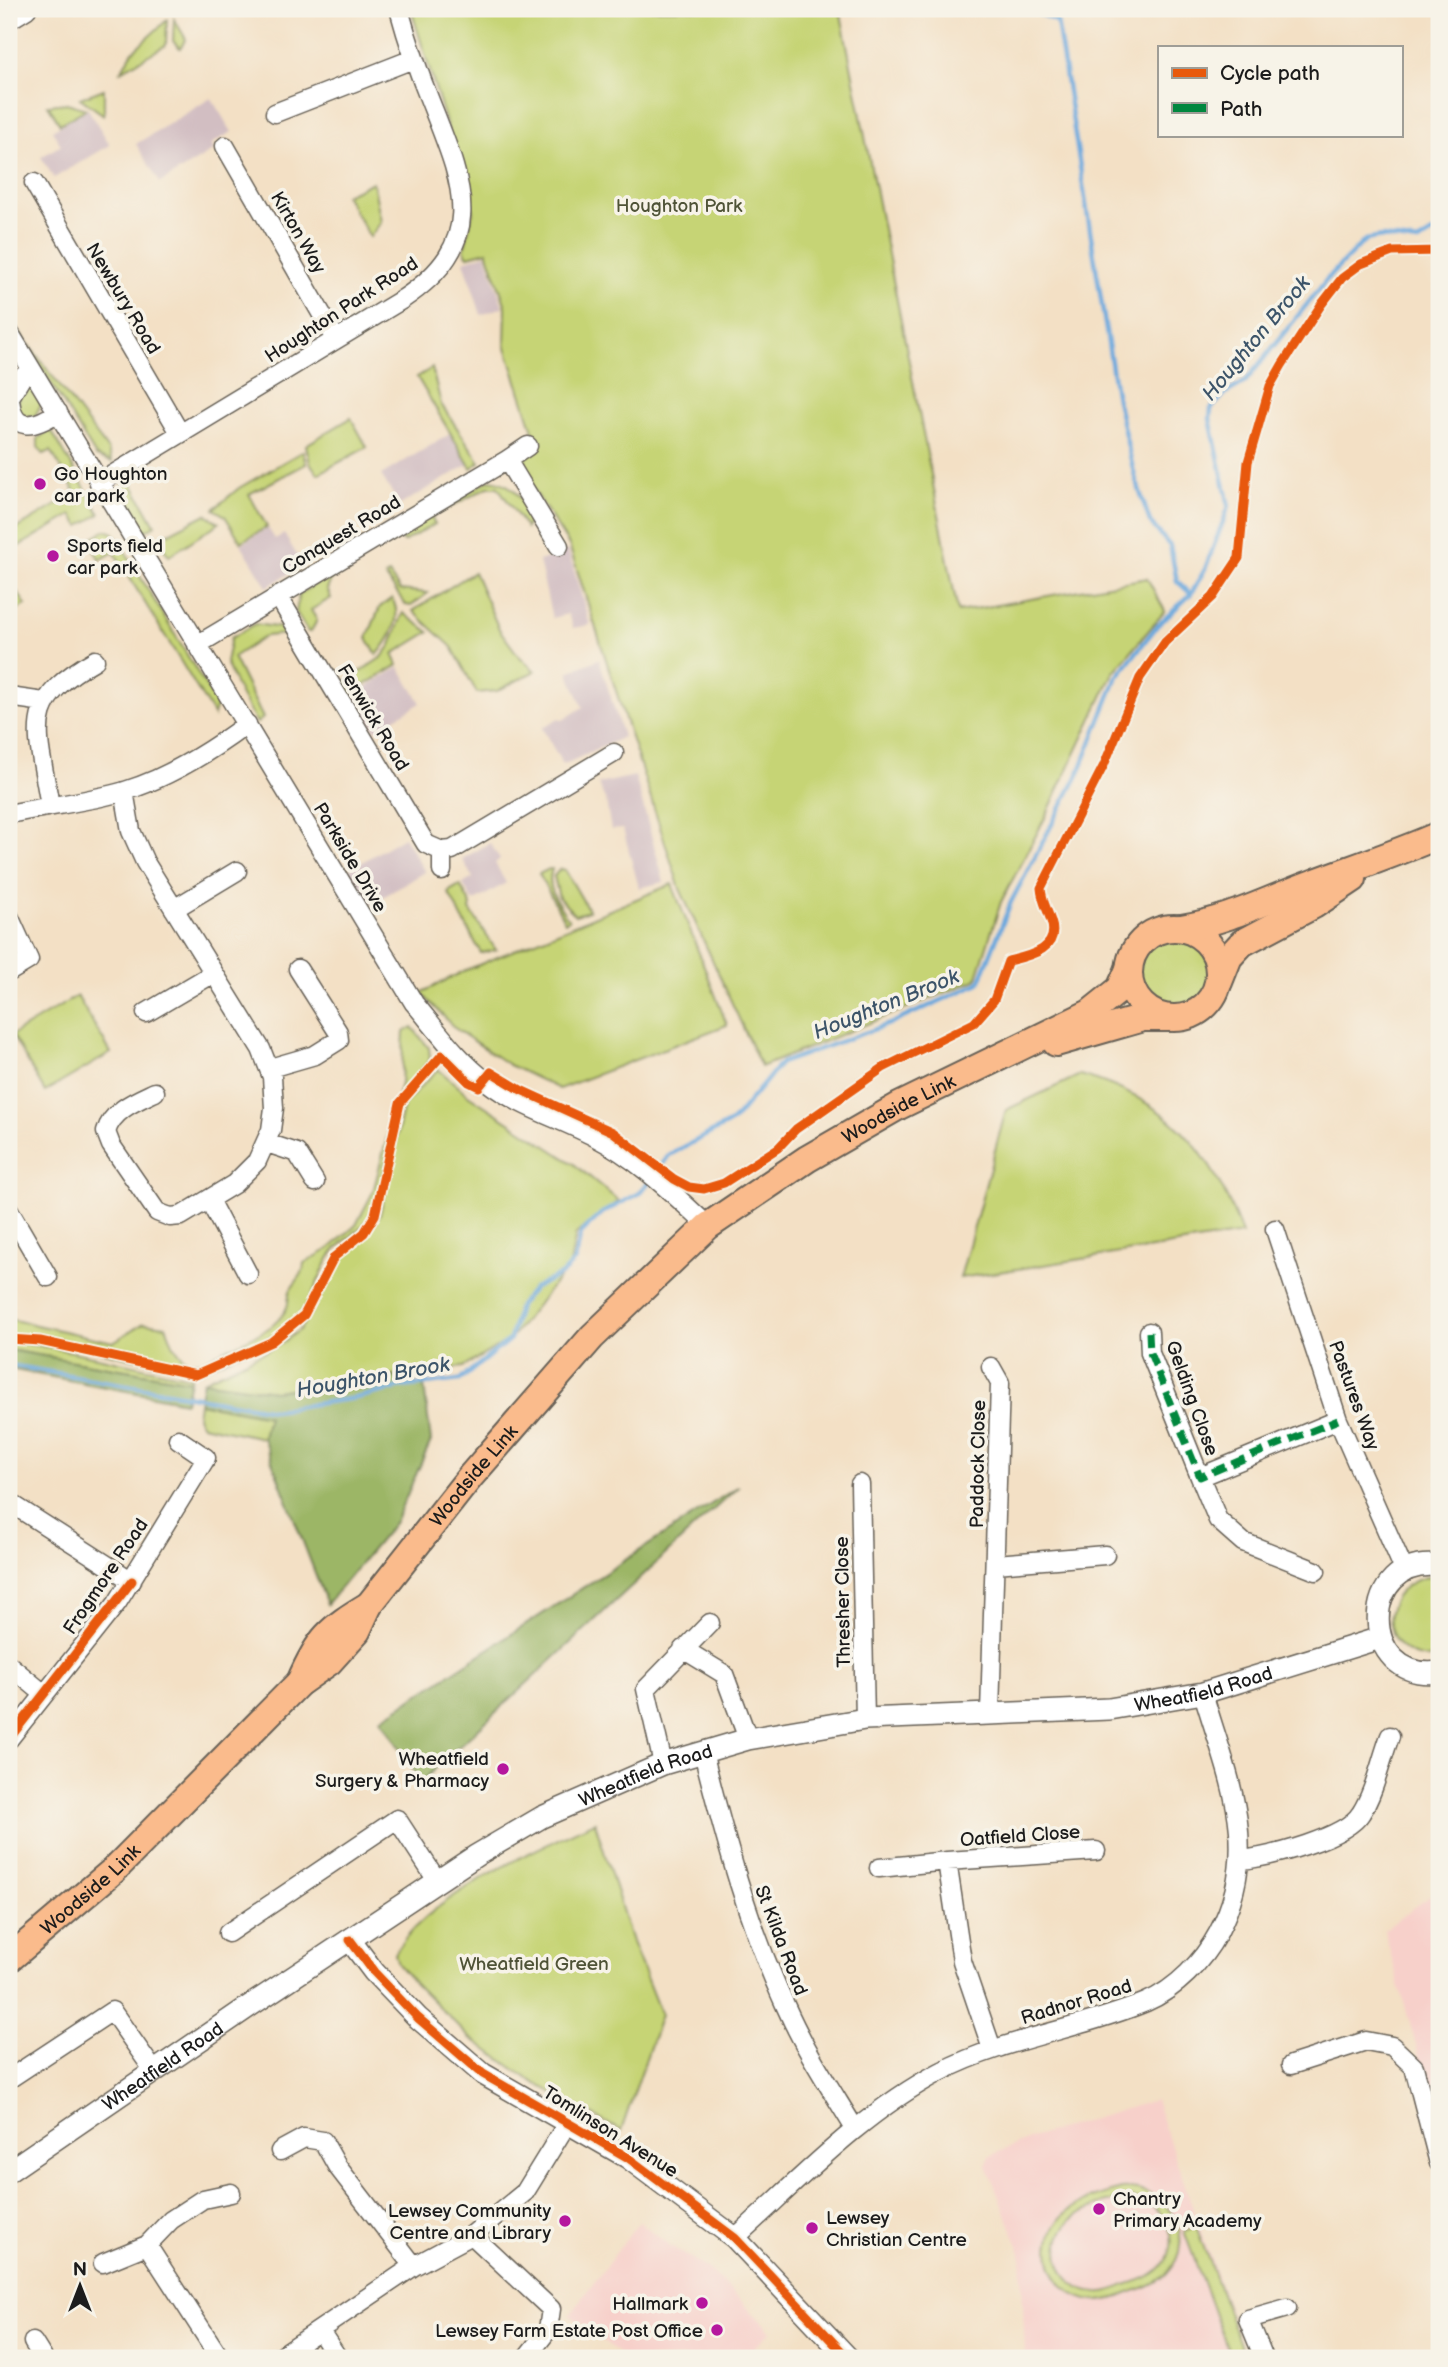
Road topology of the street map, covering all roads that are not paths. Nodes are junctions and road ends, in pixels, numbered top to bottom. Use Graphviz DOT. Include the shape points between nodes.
graph roads {
  1 [pos="27,9"];
  2 [pos="399,9"];
  3 [pos="9,20"];
  4 [pos="414,59"];
  5 [pos="275,113"];
  6 [pos="225,146"];
  7 [pos="34,183"];
  8 [pos="9,332"];
  9 [pos="336,339"];
  10 [pos="32,370"];
  11 [pos="58,412"];
  12 [pos="180,432"];
  13 [pos="528,446"];
  14 [pos="507,460"];
  15 [pos="99,482"];
  16 [pos="559,546"];
  17 [pos="278,596"];
  18 [pos="197,645"];
  19 [pos="94,660"];
  20 [pos="9,696"];
  21 [pos="44,702"];
  22 [pos="247,724"];
  23 [pos="614,753"];
  24 [pos="124,791"];
  25 [pos="50,806"];
  26 [pos="9,814"];
  27 [pos="1439,835"];
  28 [pos="442,851"];
  29 [pos="1381,861"];
  30 [pos="237,871"];
  31 [pos="442,871"];
  32 [pos="174,909"];
  33 [pos="9,916"];
  34 [pos="1181,928"];
  35 [pos="298,969"];
  36 [pos="1129,969"];
  37 [pos="9,972"];
  38 [pos="214,973"];
  39 [pos="1219,982"];
  40 [pos="146,1013"];
  41 [pos="1173,1018"];
  42 [pos="993,1061"];
  43 [pos="270,1068"];
  44 [pos="155,1092"];
  45 [pos="267,1143"];
  46 [pos="315,1182"];
  47 [pos="209,1200"];
  48 [pos="9,1210"];
  49 [pos="708,1226"];
  50 [pos="1275,1229"];
  51 [pos="248,1274"];
  52 [pos="48,1277"];
  53 [pos="1149,1332"];
  54 [pos="991,1367"];
  55 [pos="1338,1420"];
  56 [pos="178,1439"];
  57 [pos="1200,1477"];
  58 [pos="860,1484"];
  59 [pos="9,1502"];
  60 [pos="1105,1555"];
  61 [pos="996,1564"];
  62 [pos="1439,1566"];
  63 [pos="1315,1571"];
  64 [pos="1405,1572"];
  65 [pos="132,1581"];
  66 [pos="710,1623"];
  67 [pos="1380,1638"];
  68 [pos="683,1649"];
  69 [pos="9,1665"];
  70 [pos="1439,1672"];
  71 [pos="1203,1693"];
  72 [pos="44,1694"];
  73 [pos="990,1713"];
  74 [pos="865,1719"];
  75 [pos="1390,1736"];
  76 [pos="748,1738"];
  77 [pos="9,1739"];
  78 [pos="703,1752"];
  79 [pos="663,1764"];
  80 [pos="1096,1851"];
  81 [pos="1241,1860"];
  82 [pos="947,1861"];
  83 [pos="879,1868"];
  84 [pos="438,1882"];
  85 [pos="228,1933"];
  86 [pos="350,1940"];
  87 [pos="9,1958"];
  88 [pos="992,2049"];
  89 [pos="1292,2065"];
  90 [pos="154,2071"];
  91 [pos="9,2079"];
  92 [pos="568,2122"];
  93 [pos="855,2129"];
  94 [pos="280,2151"];
  95 [pos="1439,2163"];
  96 [pos="9,2171"];
  97 [pos="231,2193"];
  98 [pos="472,2235"];
  99 [pos="735,2238"];
  100 [pos="147,2245"];
  101 [pos="103,2263"];
  102 [pos="414,2266"];
  103 [pos="1287,2308"];
  104 [pos="320,2330"];
  105 [pos="33,2342"];
  106 [pos="43,2358"];
  107 [pos="220,2358"];
  108 [pos="278,2358"];
  109 [pos="338,2358"];
  110 [pos="526,2358"];
  111 [pos="848,2358"];
  112 [pos="1264,2358"];
  1 -- 3 [label="street"];
  2 -- 4 [label="street, Houghton Park Road"];
  4 -- 5 [label="street"];
  4 -- 9 [label="street, Houghton Park Road" via="464,200 459,235 443,266 424,285"];
  6 -- 9 [label="street, Kirton Way"];
  7 -- 12 [label="street, Newbury Road"];
  8 -- 10 [label="street, Parkside Drive"];
  9 -- 12 [label="street, Houghton Park Road"];
  10 -- 11 [label="street, Parkside Drive"];
  10 -- 11 [label="street" via="10,397 14,418 32,425"];
  11 -- 15 [label="street, Parkside Drive"];
  12 -- 15 [label="street, Houghton Park Road"];
  13 -- 14 [label="street, Conquest Road"];
  14 -- 16 [label="street"];
  14 -- 17 [label="street, Conquest Road"];
  15 -- 18 [label="street, Parkside Drive"];
  17 -- 18 [label="street, Conquest Road"];
  17 -- 28 [label="street, Fenwick Road" via="426,844"];
  18 -- 22 [label="street, Parkside Drive"];
  19 -- 21 [label="street" via="63,678"];
  20 -- 21 [label="street"];
  21 -- 25 [label="street" via="39,745"];
  22 -- 24 [label="street" via="163,776"];
  22 -- 49 [label="street, Parkside Drive" via="414,1003 462,1060 509,1098 596,1137 636,1162"];
  23 -- 28 [label="street" via="466,843"];
  24 -- 25 [label="street"];
  24 -- 32 [label="street" via="131,831"];
  25 -- 26 [label="street"];
  27 -- 29 [label="main road, Woodside Link"];
  28 -- 31 [label="street"];
  29 -- 34 [label="main road, Woodside Link" via="1212,923"];
  29 -- 39 [label="main road, Woodside Link" via="1314,905 1242,943 1228,957"];
  30 -- 32 [label="street"];
  32 -- 38 [label="street"];
  33 -- 37 [label="street" via="29,960"];
  34 -- 36 [label="main road, Woodside Link" via="1147,937"];
  34 -- 39 [label="main road" via="1212,947"];
  35 -- 43 [label="street" via="339,1040 314,1055"];
  36 -- 41 [label="main road" via="1136,998 1146,1008"];
  36 -- 42 [label="main road, Woodside Link" via="1120,989 1104,1004"];
  38 -- 40 [label="street"];
  38 -- 43 [label="street"];
  39 -- 41 [label="main road, Woodside Link" via="1215,994 1198,1012"];
  41 -- 42 [label="main road, Woodside Link" via="1128,1022"];
  42 -- 49 [label="main road, Woodside Link" via="840,1140"];
  43 -- 45 [label="street" via="274,1108"];
  44 -- 47 [label="street" via="116,1115 107,1126 107,1138 163,1216 181,1216"];
  45 -- 46 [label="street" via="297,1153"];
  45 -- 47 [label="street" via="257,1161"];
  47 -- 51 [label="street"];
  48 -- 52 [label="street"];
  49 -- 87 [label="main road, Woodside Link" via="592,1337 470,1477 369,1605 332,1626 299,1683 114,1870"];
  50 -- 55 [label="street, Pastures Way"];
  53 -- 57 [label="street, Gelding Close" via="1150,1353"];
  54 -- 61 [label="street, Paddock Close" via="1000,1383"];
  55 -- 57 [label="street, Gelding Close"];
  55 -- 64 [label="street, Pastures Way"];
  56 -- 65 [label="street, Frogmore Road" via="206,1458"];
  57 -- 63 [label="street, Gelding Close" via="1218,1520 1243,1542"];
  58 -- 74 [label="street, Thresher Close"];
  59 -- 65 [label="street"];
  60 -- 61 [label="street"];
  61 -- 73 [label="street, Paddock Close"];
  62 -- 64 [label="street"];
  64 -- 67 [label="street" via="1383,1593 1377,1615"];
  65 -- 72 [label="street, Frogmore Road"];
  66 -- 68 [label="street"];
  67 -- 70 [label="street" via="1399,1663 1414,1671"];
  67 -- 71 [label="street, Wheatfield Road"];
  68 -- 76 [label="street" via="724,1674"];
  68 -- 79 [label="street" via="646,1689"];
  69 -- 72 [label="street"];
  71 -- 73 [label="street, Wheatfield Road" via="1109,1709"];
  71 -- 81 [label="street, Radnor Road" via="1240,1826"];
  72 -- 77 [label="street, Frogmore Road"];
  73 -- 74 [label="street, Wheatfield Road"];
  74 -- 76 [label="street, Wheatfield Road"];
  75 -- 81 [label="street" via="1361,1814 1342,1830 1265,1858"];
  76 -- 78 [label="street, Wheatfield Road"];
  78 -- 79 [label="street, Wheatfield Road"];
  78 -- 93 [label="street, St Kilda Road" via="723,1834 786,2009"];
  79 -- 84 [label="street, Wheatfield Road" via="542,1817"];
  80 -- 82 [label="street, Oatfield Close"];
  81 -- 88 [label="street, Radnor Road" via="1232,1905 1208,1951 1178,1981 1147,2001"];
  82 -- 83 [label="street, Oatfield Close"];
  82 -- 88 [label="street, Oatfield Close" via="962,1961"];
  84 -- 85 [label="street" via="397,1819"];
  84 -- 86 [label="street, Wheatfield Road"];
  86 -- 90 [label="street, Wheatfield Road"];
  86 -- 92 [label="street, Tomlinson Avenue" via="418,2018 483,2074"];
  88 -- 93 [label="street, Radnor Road" via="898,2096"];
  89 -- 95 [label="street" via="1366,2041 1392,2046 1414,2067"];
  90 -- 91 [label="street" via="111,2011"];
  90 -- 96 [label="street, Wheatfield Road"];
  92 -- 98 [label="street" via="525,2192"];
  92 -- 99 [label="street, Tomlinson Avenue" via="638,2165"];
  93 -- 99 [label="street, Radnor Road"];
  94 -- 102 [label="street" via="304,2138 323,2141"];
  97 -- 100 [label="street" via="203,2199 171,2220"];
  98 -- 102 [label="street"];
  98 -- 110 [label="street" via="551,2309 548,2330"];
  99 -- 111 [label="street, Tomlinson Avenue"];
  100 -- 101 [label="street"];
  100 -- 107 [label="street"];
  102 -- 104 [label="street"];
  103 -- 112 [label="street" via="1248,2319"];
  104 -- 108 [label="street"];
  104 -- 109 [label="street"];
  105 -- 106 [label="street"];
}
